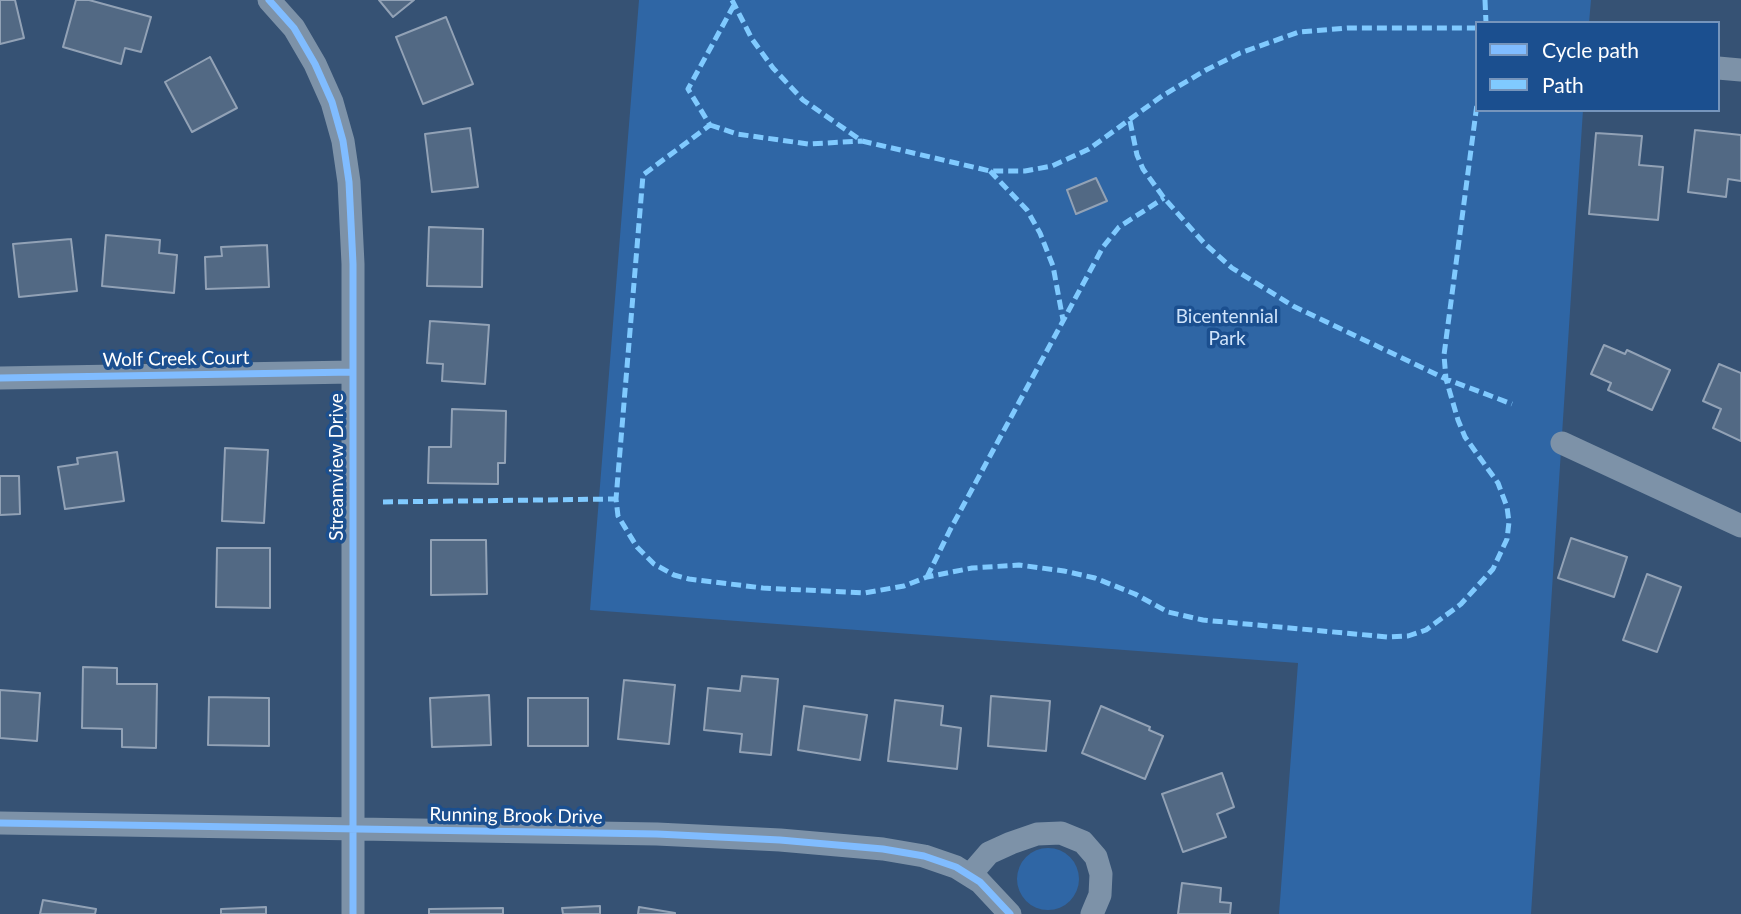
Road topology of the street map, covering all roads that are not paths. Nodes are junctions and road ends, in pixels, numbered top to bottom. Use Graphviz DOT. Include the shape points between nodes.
graph roads {
  1 [pos="269,0"];
  2 [pos="1720,68"];
  3 [pos="1741,70"];
  4 [pos="353,372"];
  5 [pos="0,378"];
  6 [pos="1562,443"];
  7 [pos="1741,526"];
  8 [pos="0,823"];
  9 [pos="353,829"];
  10 [pos="970,875"];
  11 [pos="353,914"];
  12 [pos="1010,914"];
  13 [pos="1092,914"];
  1 -- 4 [label="street, Streamview Drive" via="294,28 315,64 343,141 353,250"];
  2 -- 3 [label="street"];
  4 -- 5 [label="street, Wolf Creek Court"];
  4 -- 9 [label="street, Streamview Drive"];
  6 -- 7 [label="street"];
  8 -- 9 [label="street, Running Brook Drive"];
  9 -- 10 [label="street, Running Brook Drive" via="780,840 924,856"];
  9 -- 11 [label="street, Streamview Drive"];
  10 -- 12 [label="street, Running Brook Drive"];
  10 -- 13 [label="street" via="989,853 1011,842 1061,833 1083,842 1096,857 1100,895"];
}
